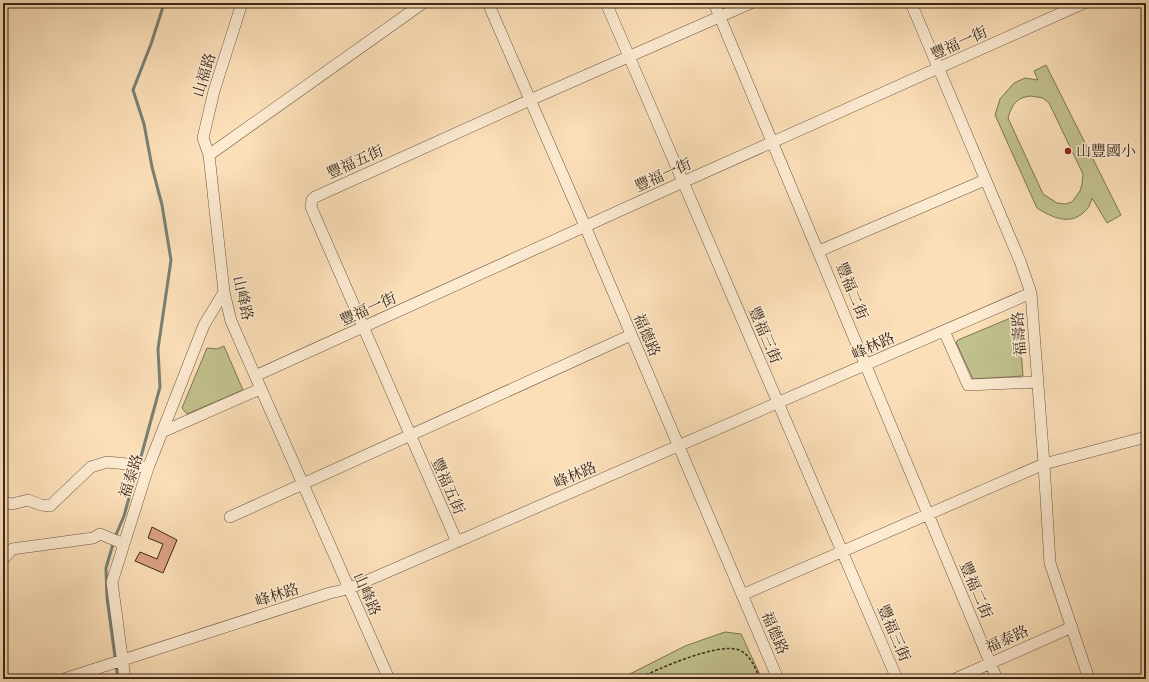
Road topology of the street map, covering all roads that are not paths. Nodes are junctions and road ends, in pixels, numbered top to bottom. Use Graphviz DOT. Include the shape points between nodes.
graph roads {
  1 [pos="242,3"];
  2 [pos="423,3"];
  3 [pos="488,3"];
  4 [pos="606,3"];
  5 [pos="714,3"];
  6 [pos="751,3"];
  7 [pos="911,3"];
  8 [pos="1084,3"];
  9 [pos="720,17"];
  10 [pos="629,57"];
  11 [pos="939,68"];
  12 [pos="530,100"];
  13 [pos="773,143"];
  14 [pos="208,155"];
  15 [pos="986,180"];
  16 [pos="683,182"];
  17 [pos="585,226"];
  18 [pos="819,251"];
  19 [pos="224,292"];
  20 [pos="1031,293"];
  21 [pos="363,327"];
  22 [pos="944,331"];
  23 [pos="631,335"];
  24 [pos="866,365"];
  25 [pos="255,376"];
  26 [pos="1038,382"];
  27 [pos="260,389"];
  28 [pos="778,404"];
  29 [pos="162,432"];
  30 [pos="410,436"];
  31 [pos="1146,437"];
  32 [pos="678,446"];
  33 [pos="1044,464"];
  34 [pos="148,468"];
  35 [pos="303,484"];
  36 [pos="3,502"];
  37 [pos="928,514"];
  38 [pos="230,517"];
  39 [pos="457,542"];
  40 [pos="124,544"];
  41 [pos="842,551"];
  42 [pos="3,560"];
  43 [pos="348,590"];
  44 [pos="742,595"];
  45 [pos="1072,627"];
  46 [pos="123,659"];
  47 [pos="991,663"];
  48 [pos="64,679"];
  49 [pos="125,679"];
  50 [pos="389,679"];
  51 [pos="778,679"];
  52 [pos="897,679"];
  53 [pos="955,679"];
  54 [pos="997,679"];
  55 [pos="1090,679"];
  1 -- 14 [label="street, 山福路" via="214,91 203,138"];
  2 -- 14 [label="street"];
  3 -- 12 [label="street, 福德路"];
  4 -- 10 [label="street, 豐福三街"];
  5 -- 9 [label="street, 豐福二街"];
  6 -- 9 [label="street, 豐福五街"];
  7 -- 11 [label="street, 福壽路"];
  8 -- 11 [label="street, 豐福一街"];
  9 -- 10 [label="street, 豐福五街"];
  9 -- 13 [label="street, 豐福二街"];
  10 -- 12 [label="street, 豐福五街"];
  10 -- 16 [label="street, 豐福三街"];
  11 -- 13 [label="street, 豐福一街"];
  11 -- 15 [label="street, 福壽路"];
  12 -- 17 [label="street, 福德路"];
  12 -- 21 [label="street, 豐福五街" via="312,200 312,207"];
  13 -- 16 [label="street, 豐福一街"];
  13 -- 18 [label="street, 豐福二街"];
  14 -- 19 [label="street, 山峰路"];
  15 -- 18 [label="street"];
  15 -- 20 [label="street, 福壽路"];
  16 -- 17 [label="street, 豐福一街"];
  16 -- 28 [label="street, 豐福三街"];
  17 -- 21 [label="street, 豐福一街"];
  17 -- 23 [label="street, 福德路"];
  18 -- 24 [label="street, 豐福二街"];
  19 -- 25 [label="street, 山峰路" via="231,321"];
  19 -- 29 [label="street, 福泰路" via="204,325"];
  20 -- 22 [label="street, 峰林路"];
  20 -- 26 [label="street, 福壽路"];
  21 -- 25 [label="street, 豐福一街"];
  21 -- 30 [label="street, 豐福五街"];
  22 -- 24 [label="street, 峰林路"];
  22 -- 26 [label="street" via="968,384"];
  23 -- 30 [label="street"];
  23 -- 32 [label="street, 福德路"];
  24 -- 28 [label="street, 峰林路"];
  24 -- 37 [label="street, 豐福二街"];
  25 -- 27 [label="street, 山峰路"];
  26 -- 33 [label="street, 福壽路"];
  27 -- 29 [label="street"];
  27 -- 35 [label="street, 山峰路"];
  28 -- 32 [label="street, 峰林路"];
  28 -- 41 [label="street, 豐福三街"];
  29 -- 34 [label="street, 福泰路"];
  30 -- 35 [label="street"];
  30 -- 39 [label="street, 豐福五街"];
  31 -- 33 [label="street"];
  32 -- 39 [label="street, 峰林路"];
  32 -- 44 [label="street, 福德路"];
  33 -- 37 [label="street"];
  33 -- 45 [label="street, 福壽路" via="1050,562"];
  34 -- 36 [label="street" via="107,462 91,467 50,506 28,500 12,504"];
  34 -- 40 [label="street, 福泰路" via="132,529"];
  35 -- 38 [label="street"];
  35 -- 43 [label="street, 山峰路"];
  37 -- 41 [label="street"];
  37 -- 47 [label="street, 豐福二街"];
  39 -- 43 [label="street, 峰林路"];
  40 -- 42 [label="street" via="100,534 94,538 12,549"];
  40 -- 46 [label="street, 福泰路" via="112,582"];
  41 -- 44 [label="street"];
  41 -- 52 [label="street, 豐福三街"];
  43 -- 46 [label="street, 峰林路" via="330,593"];
  43 -- 50 [label="street, 山峰路"];
  44 -- 51 [label="street, 福德路"];
  45 -- 47 [label="street, 福泰路"];
  45 -- 55 [label="street, 福壽路"];
  46 -- 48 [label="street, 峰林路"];
  46 -- 49 [label="street, 福泰路"];
  47 -- 53 [label="street, 福泰路"];
  47 -- 54 [label="street, 豐福二街"];
}
